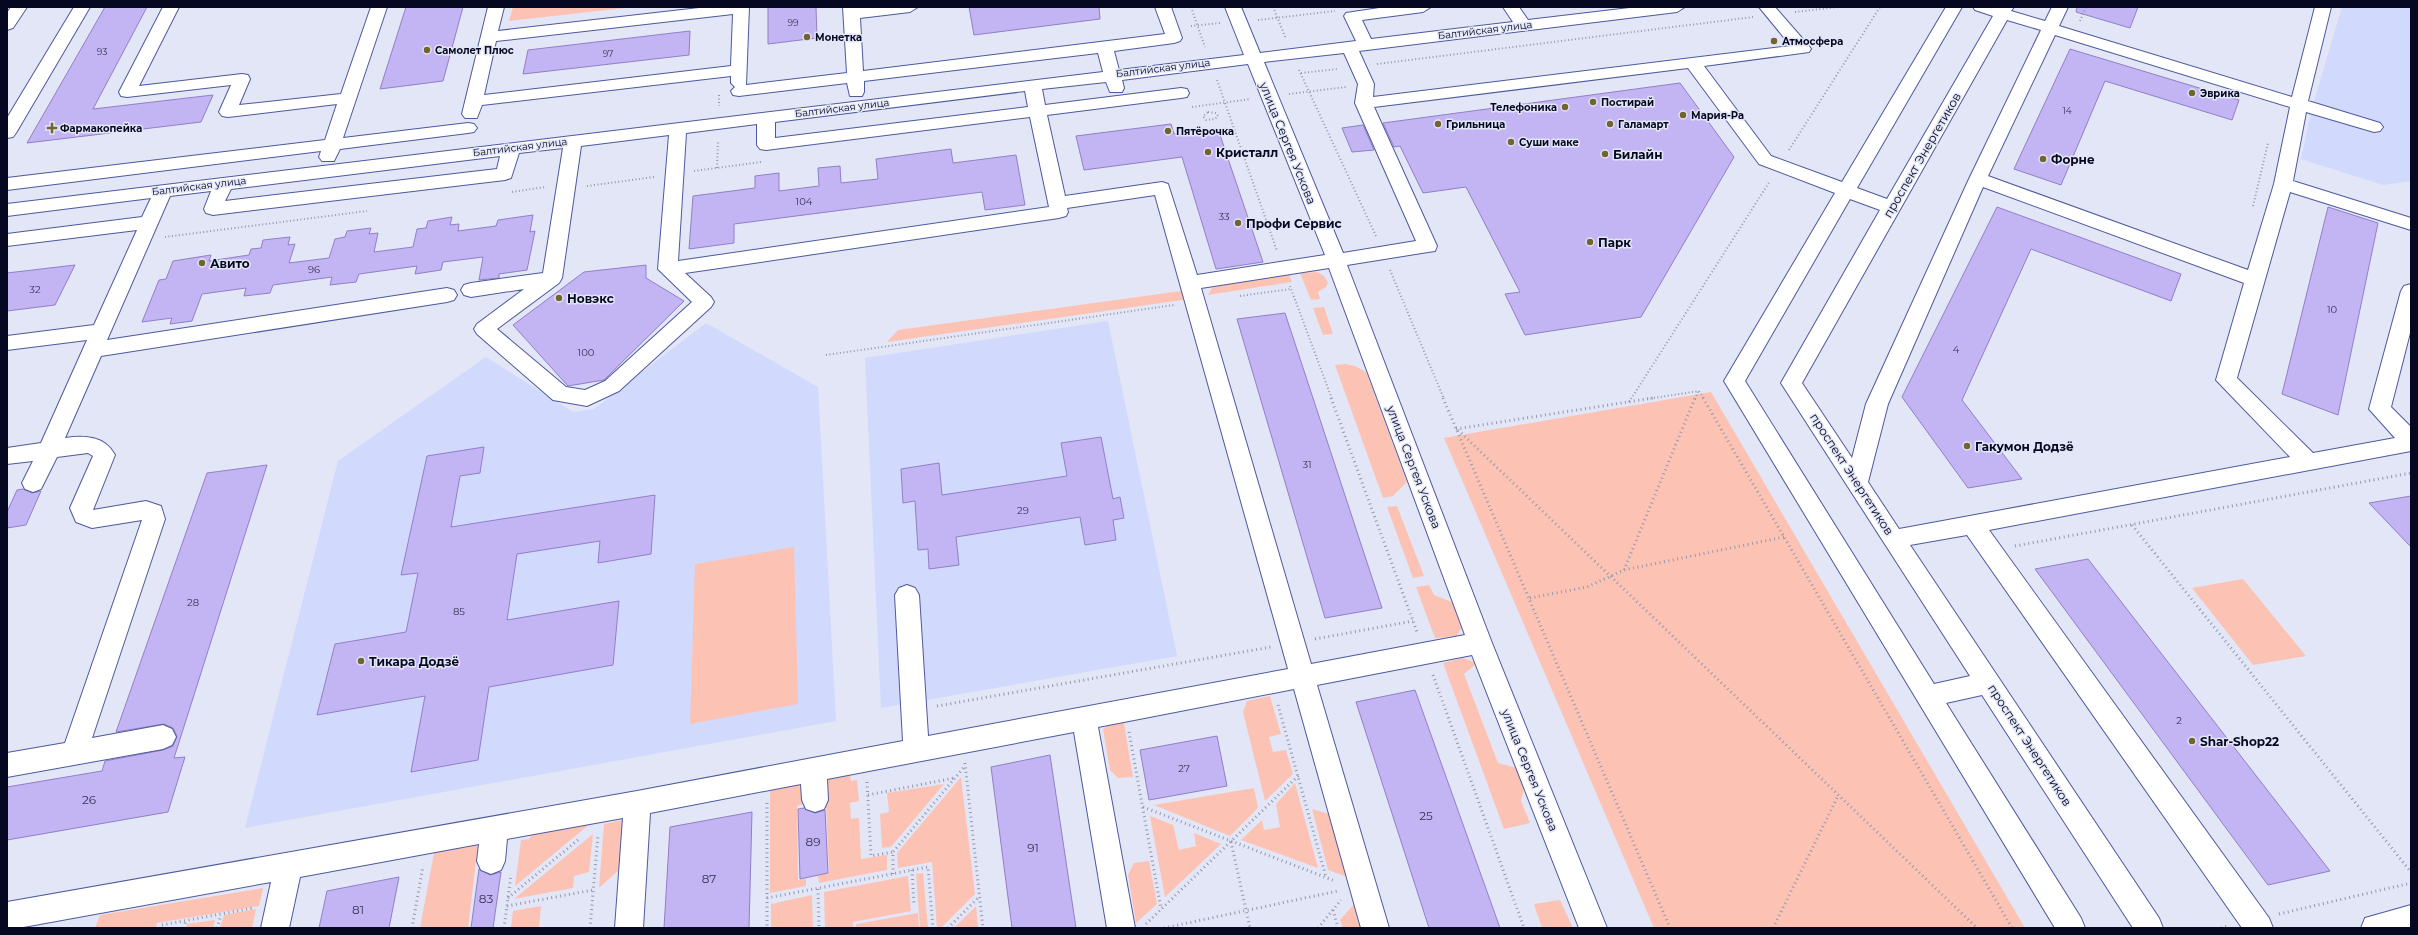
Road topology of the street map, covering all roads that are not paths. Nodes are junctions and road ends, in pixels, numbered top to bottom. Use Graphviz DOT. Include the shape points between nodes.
graph roads {
  1 [pos="19,7"];
  2 [pos="82,7"];
  3 [pos="170,7"];
  4 [pos="379,7"];
  5 [pos="496,7"];
  6 [pos="910,7"];
  7 [pos="1163,7"];
  8 [pos="1234,7"];
  9 [pos="1423,7"];
  10 [pos="1511,7"];
  11 [pos="1954,7"];
  12 [pos="1981,7"];
  13 [pos="2060,7"];
  14 [pos="2323,7"];
  15 [pos="741,8"];
  16 [pos="1668,8"];
  17 [pos="851,10"];
  18 [pos="2004,10"];
  19 [pos="1770,11"];
  20 [pos="1591,12"];
  21 [pos="7,25"];
  22 [pos="1523,25"];
  23 [pos="2050,27"];
  24 [pos="489,37"];
  25 [pos="1357,45"];
  26 [pos="1105,47"];
  27 [pos="1254,57"];
  28 [pos="1692,63"];
  29 [pos="739,70"];
  30 [pos="1113,74"];
  31 [pos="856,77"];
  32 [pos="1032,84"];
  33 [pos="739,91"];
  34 [pos="1181,93"];
  35 [pos="348,98"];
  36 [pos="1120,100"];
  37 [pos="474,101"];
  38 [pos="1364,103"];
  39 [pos="2299,104"];
  40 [pos="857,106"];
  41 [pos="1038,111"];
  42 [pos="766,117"];
  43 [pos="738,121"];
  44 [pos="2374,127"];
  45 [pos="468,128"];
  46 [pos="678,128"];
  47 [pos="7,133"];
  48 [pos="573,140"];
  49 [pos="332,145"];
  50 [pos="510,148"];
  51 [pos="462,154"];
  52 [pos="323,171"];
  53 [pos="75,176"];
  54 [pos="1978,178"];
  55 [pos="224,183"];
  56 [pos="7,184"];
  57 [pos="2284,184"];
  58 [pos="1847,190"];
  59 [pos="163,191"];
  60 [pos="1057,202"];
  61 [pos="60,203"];
  62 [pos="1892,208"];
  63 [pos="7,210"];
  64 [pos="149,222"];
  65 [pos="2411,224"];
  66 [pos="7,240"];
  67 [pos="1336,260"];
  68 [pos="668,269"];
  69 [pos="552,278"];
  70 [pos="2256,280"];
  71 [pos="471,290"];
  72 [pos="2411,291"];
  73 [pos="1192,292"];
  74 [pos="447,295"];
  75 [pos="97,340"];
  76 [pos="7,343"];
  77 [pos="2411,442"];
  78 [pos="49,450"];
  79 [pos="7,456"];
  80 [pos="2309,462"];
  81 [pos="33,483"];
  82 [pos="1857,483"];
  83 [pos="1971,523"];
  84 [pos="1894,539"];
  85 [pos="907,595"];
  86 [pos="1480,643"];
  87 [pos="1301,677"];
  88 [pos="1989,683"];
  89 [pos="1928,696"];
  90 [pos="1084,718"];
  91 [pos="163,737"];
  92 [pos="916,750"];
  93 [pos="74,753"];
  94 [pos="7,766"];
  95 [pos="813,770"];
  96 [pos="814,800"];
  97 [pos="638,803"];
  98 [pos="495,828"];
  99 [pos="491,861"];
  100 [pos="289,865"];
  101 [pos="278,915"];
  102 [pos="7,916"];
  103 [pos="2411,919"];
  104 [pos="2256,924"];
  105 [pos="629,928"];
  106 [pos="1121,928"];
  107 [pos="1375,928"];
  108 [pos="1594,928"];
  109 [pos="2071,928"];
  110 [pos="2149,928"];
  111 [pos="2375,928"];
  1 -- 21 [label="street"];
  2 -- 47 [label="street"];
  3 -- 35 [label="street" via="127,92 242,79 228,112"];
  4 -- 35 [label="street"];
  5 -- 24 [label="street"];
  6 -- 17 [label="street"];
  7 -- 26 [label="street" via="1174,38"];
  8 -- 27 [label="street, улица Сергея Ускова"];
  9 -- 25 [label="street" via="1352,16"];
  10 -- 22 [label="street"];
  11 -- 58 [label="street"];
  12 -- 18 [label="street"];
  13 -- 23 [label="street"];
  14 -- 39 [label="street"];
  15 -- 24 [label="street"];
  15 -- 29 [label="street"];
  16 -- 20 [label="street, Балтийская улица"];
  17 -- 31 [label="street"];
  18 -- 23 [label="street"];
  18 -- 62 [label="street, проспект Энергетиков"];
  19 -- 28 [label="street" via="1803,49"];
  20 -- 22 [label="street, Балтийская улица"];
  22 -- 25 [label="street, Балтийская улица"];
  23 -- 39 [label="street"];
  23 -- 54 [label="street"];
  24 -- 37 [label="street"];
  25 -- 27 [label="street, Балтийская улица"];
  25 -- 38 [label="street" via="1358,66 1366,84"];
  26 -- 30 [label="street"];
  26 -- 31 [label="street"];
  27 -- 30 [label="street, Балтийская улица"];
  27 -- 67 [label="street, улица Сергея Ускова"];
  28 -- 38 [label="street"];
  28 -- 58 [label="street" via="1765,160"];
  29 -- 33 [label="street"];
  29 -- 37 [label="street"];
  30 -- 32 [label="street, Балтийская улица"];
  30 -- 36 [label="street"];
  31 -- 33 [label="street"];
  31 -- 40 [label="street"];
  32 -- 40 [label="street, Балтийская улица"];
  32 -- 41 [label="street"];
  33 -- 43 [label="street"];
  34 -- 36 [label="street"];
  35 -- 49 [label="street"];
  36 -- 41 [label="street"];
  37 -- 45 [label="street"];
  38 -- 67 [label="street" via="1428,246"];
  39 -- 44 [label="street"];
  39 -- 57 [label="street"];
  40 -- 42 [label="street, Балтийская улица"];
  41 -- 42 [label="street" via="766,145"];
  41 -- 60 [label="street"];
  42 -- 43 [label="street, Балтийская улица"];
  43 -- 46 [label="street, Балтийская улица"];
  45 -- 49 [label="street"];
  45 -- 51 [label="street"];
  46 -- 48 [label="street, Балтийская улица"];
  46 -- 68 [label="street"];
  48 -- 50 [label="street, Балтийская улица"];
  48 -- 69 [label="street"];
  49 -- 52 [label="street"];
  49 -- 53 [label="street"];
  50 -- 51 [label="street, Балтийская улица"];
  50 -- 55 [label="street" via="505,174 213,209"];
  51 -- 52 [label="street, Балтийская улица"];
  52 -- 55 [label="street, Балтийская улица"];
  53 -- 56 [label="street"];
  53 -- 61 [label="street"];
  54 -- 70 [label="street"];
  54 -- 82 [label="street" via="1877,404"];
  55 -- 59 [label="street, Балтийская улица"];
  57 -- 65 [label="street"];
  57 -- 70 [label="street"];
  58 -- 62 [label="street"];
  58 -- 89 [label="street" via="1734,381"];
  59 -- 61 [label="street, Балтийская улица"];
  59 -- 64 [label="street"];
  60 -- 68 [label="street" via="1059,212"];
  60 -- 73 [label="street" via="1162,188"];
  61 -- 63 [label="street, Балтийская улица"];
  62 -- 82 [label="street, проспект Энергетиков" via="1791,383"];
  64 -- 66 [label="street"];
  64 -- 75 [label="street"];
  67 -- 73 [label="street"];
  67 -- 86 [label="street, улица Сергея Ускова"];
  68 -- 69 [label="street" via="704,302 612,386 587,398 560,394 484,328"];
  69 -- 71 [label="street"];
  70 -- 80 [label="street" via="2226,380"];
  72 -- 77 [label="street" via="2380,409"];
  73 -- 87 [label="street"];
  74 -- 75 [label="street"];
  75 -- 76 [label="street"];
  75 -- 78 [label="street"];
  77 -- 80 [label="street"];
  78 -- 79 [label="street"];
  78 -- 81 [label="street"];
  78 -- 93 [label="street" via="92,444 100,447 104,454 81,508 84,516 92,519 146,510 153,512 154,519"];
  80 -- 83 [label="street"];
  82 -- 84 [label="street, проспект Энергетиков"];
  83 -- 84 [label="street"];
  83 -- 104 [label="street"];
  84 -- 88 [label="street, проспект Энергетиков"];
  85 -- 92 [label="street"];
  86 -- 87 [label="street"];
  86 -- 108 [label="street, улица Сергея Ускова"];
  87 -- 90 [label="street"];
  87 -- 107 [label="street"];
  88 -- 89 [label="street"];
  88 -- 110 [label="street, проспект Энергетиков"];
  89 -- 109 [label="street"];
  90 -- 92 [label="street"];
  90 -- 106 [label="street"];
  91 -- 93 [label="street"];
  92 -- 95 [label="street"];
  93 -- 94 [label="street"];
  95 -- 96 [label="street"];
  95 -- 97 [label="street"];
  97 -- 98 [label="street" via="600,816"];
  97 -- 105 [label="street"];
  98 -- 99 [label="street"];
  98 -- 100 [label="street"];
  100 -- 101 [label="street"];
  100 -- 102 [label="street"];
  103 -- 111 [label="street"];
}
